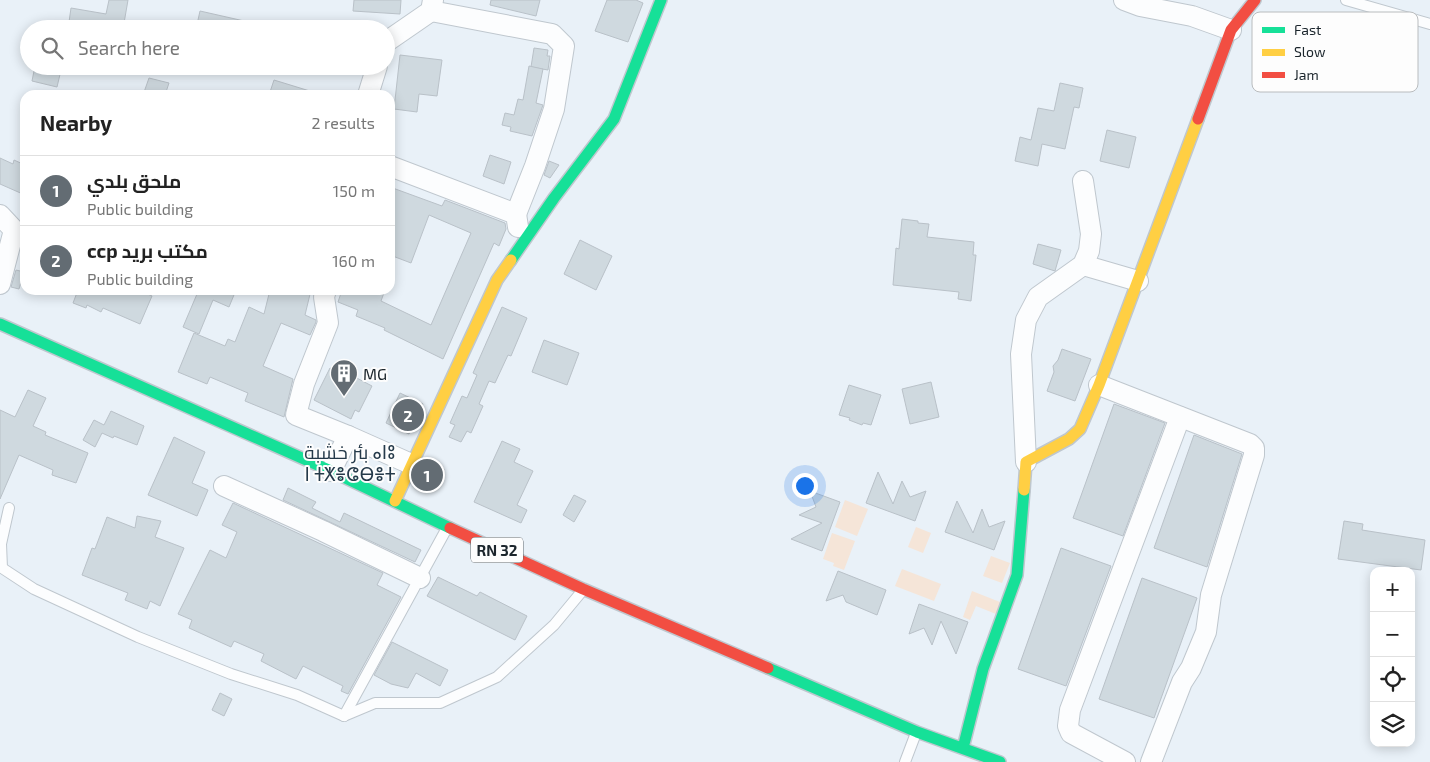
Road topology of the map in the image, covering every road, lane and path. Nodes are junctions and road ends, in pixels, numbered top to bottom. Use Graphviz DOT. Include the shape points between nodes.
graph roads {
  1 [pos="661,0"];
  2 [pos="1124,0"];
  3 [pos="1255,0"];
  4 [pos="1346,0"];
  5 [pos="432,5"];
  6 [pos="1388,12"];
  7 [pos="1231,30"];
  8 [pos="395,35"];
  9 [pos="375,75"];
  10 [pos="370,90"];
  11 [pos="395,168"];
  12 [pos="1083,181"];
  13 [pos="516,214"];
  14 [pos="0,216"];
  15 [pos="521,247"];
  16 [pos="1083,265"];
  17 [pos="1138,281"];
  18 [pos="0,284"];
  19 [pos="325,295"];
  20 [pos="0,324"];
  21 [pos="1100,385"];
  22 [pos="1180,417"];
  23 [pos="348,436"];
  24 [pos="1026,462"];
  25 [pos="411,464"];
  26 [pos="331,471"];
  27 [pos="224,486"];
  28 [pos="395,501"];
  29 [pos="8,508"];
  30 [pos="447,527"];
  31 [pos="420,578"];
  32 [pos="584,589"];
  33 [pos="344,716"];
  34 [pos="917,732"];
  35 [pos="964,748"];
  36 [pos="905,762"];
  37 [pos="1000,762"];
  38 [pos="1125,762"];
  39 [pos="1151,762"];
  1 -- 15 [label="street" via="614,119"];
  2 -- 7 [label="street" via="1192,16"];
  3 -- 7 [label="street"];
  4 -- 6 [label="lane"];
  5 -- 8 [label="street"];
  5 -- 13 [label="street" via="552,34 564,46 554,110"];
  7 -- 17 [label="street"];
  9 -- 10 [label="street"];
  11 -- 13 [label="street"];
  12 -- 16 [label="street" via="1091,234"];
  13 -- 15 [label="street"];
  14 -- 18 [label="street" via="14,230"];
  15 -- 25 [label="street" via="497,280"];
  16 -- 17 [label="street"];
  16 -- 24 [label="street" via="1038,297 1026,320 1021,354"];
  17 -- 21 [label="street"];
  19 -- 23 [label="street" via="328,323 304,384 296,415"];
  20 -- 26 [label="street, RN 32"];
  21 -- 22 [label="street"];
  21 -- 24 [label="street" via="1080,429 1069,440"];
  22 -- 38 [label="street" via="1070,710 1068,726 1071,733"];
  22 -- 39 [label="street" via="1250,444 1254,455 1211,595 1206,632 1182,682"];
  23 -- 25 [label="street"];
  23 -- 26 [label="street"];
  24 -- 35 [label="street" via="1017,575 983,669"];
  25 -- 28 [label="street"];
  26 -- 28 [label="street, RN 32"];
  27 -- 31 [label="street"];
  28 -- 30 [label="street, RN 32"];
  29 -- 33 [label="lane" via="0,544 2,568 34,590 155,644 296,695"];
  30 -- 31 [label="lane"];
  30 -- 32 [label="street, RN 32"];
  31 -- 33 [label="lane"];
  32 -- 33 [label="lane" via="554,625 497,677 440,704 375,703"];
  32 -- 34 [label="street, RN 32"];
  34 -- 35 [label="street, RN 32"];
  34 -- 36 [label="lane"];
  35 -- 37 [label="street, RN 32"];
}
